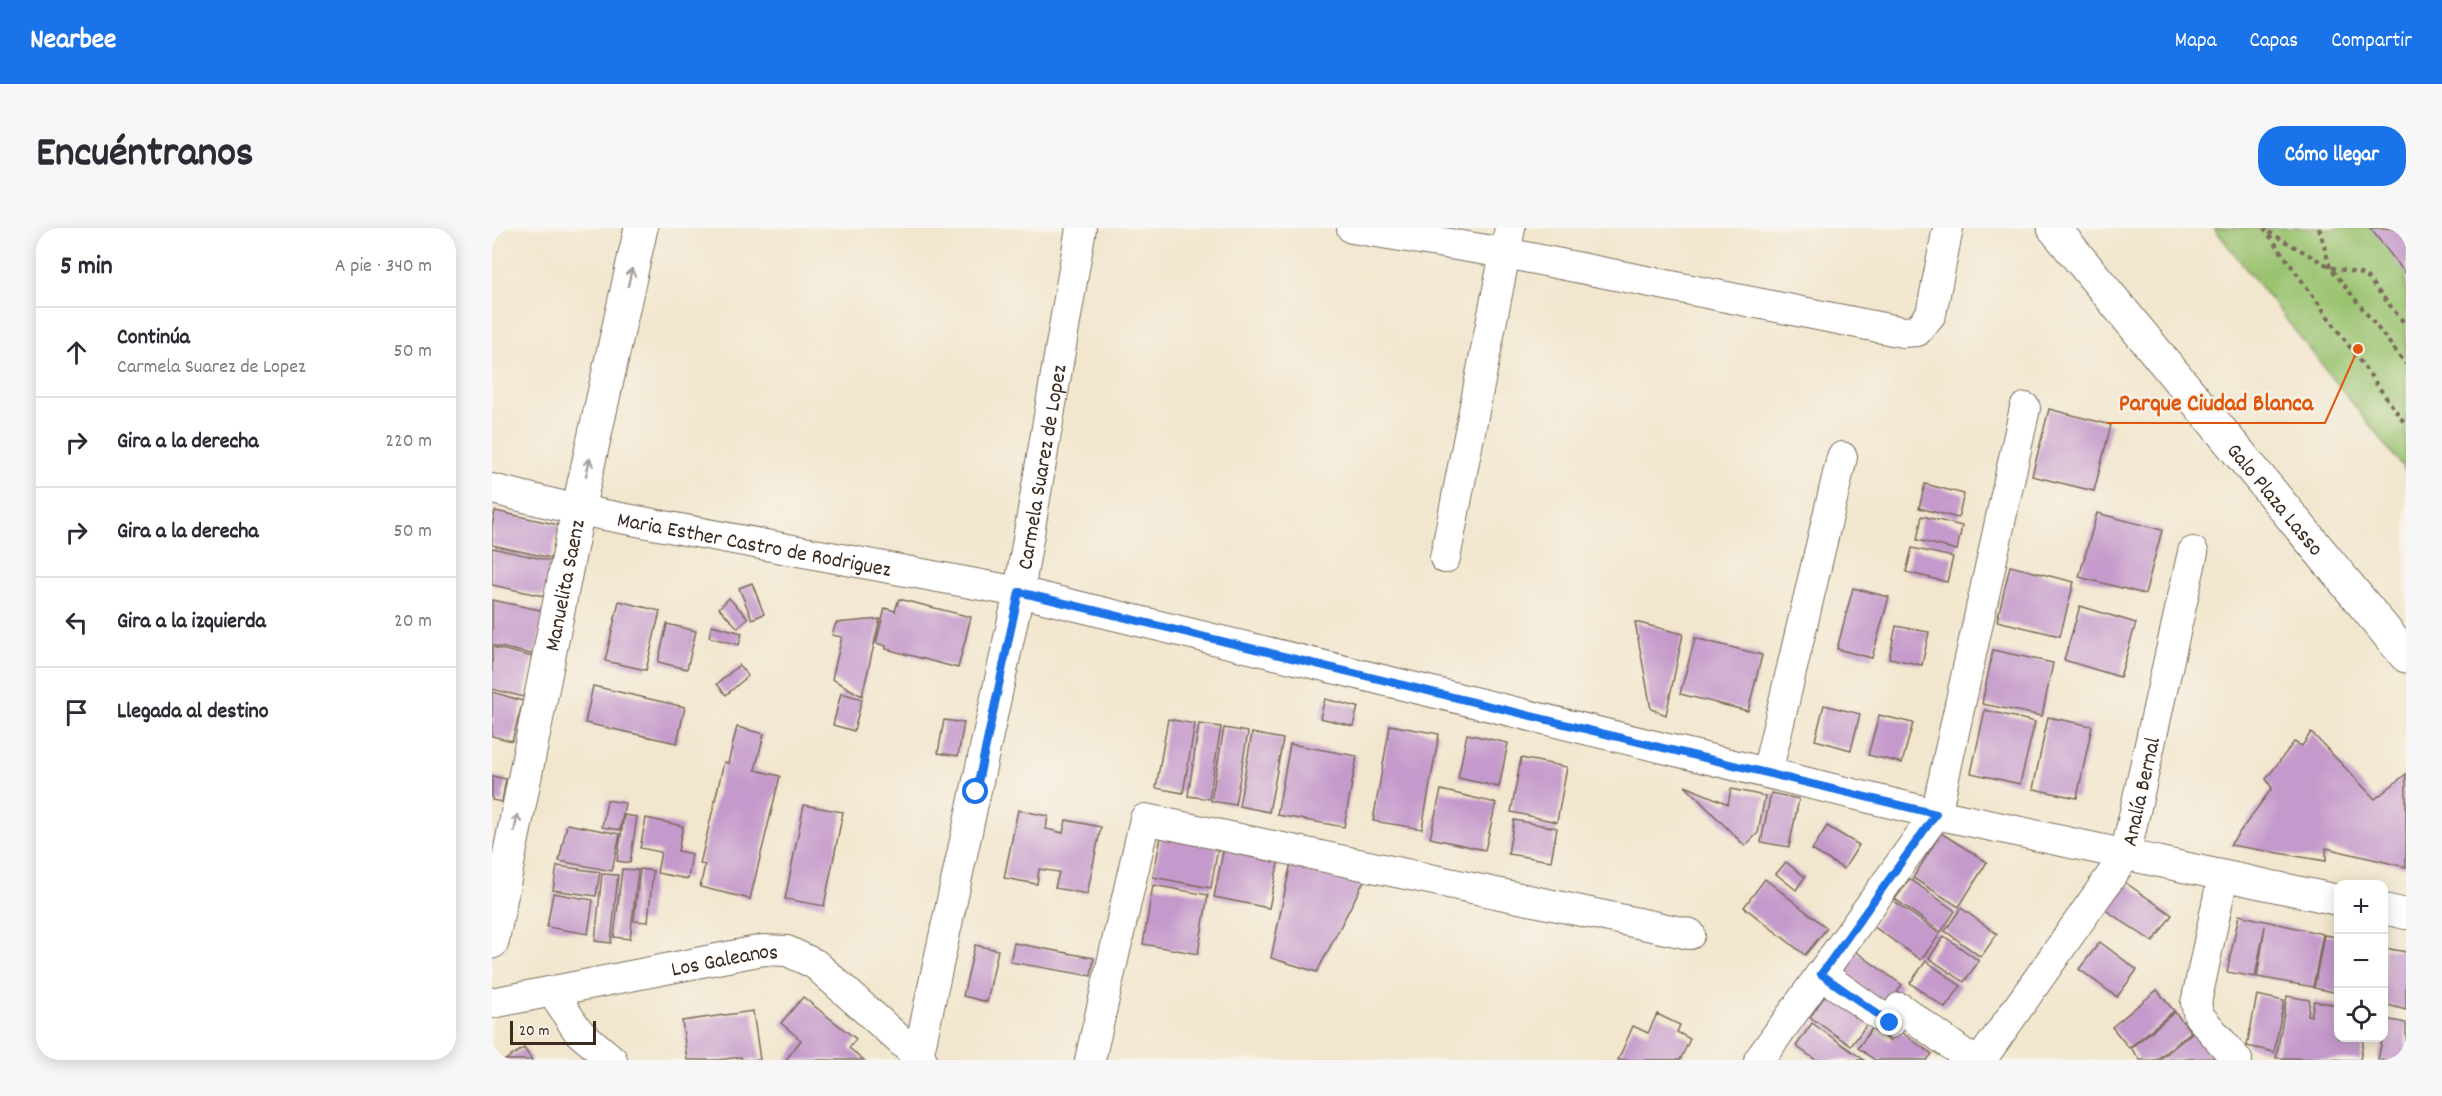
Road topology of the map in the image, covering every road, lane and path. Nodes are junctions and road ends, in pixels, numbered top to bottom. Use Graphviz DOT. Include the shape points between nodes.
graph roads {
  1 [pos="641,228"];
  2 [pos="1081,228"];
  3 [pos="1352,228"];
  4 [pos="1948,228"];
  5 [pos="2054,228"];
  6 [pos="2319,228"];
  7 [pos="2265,229"];
  8 [pos="1508,241"];
  9 [pos="2330,267"];
  10 [pos="2406,325"];
  11 [pos="2406,364"];
  12 [pos="2025,408"];
  13 [pos="2406,425"];
  14 [pos="1842,456"];
  15 [pos="492,489"];
  16 [pos="578,510"];
  17 [pos="2193,552"];
  18 [pos="1445,558"];
  19 [pos="1019,592"];
  20 [pos="2406,656"];
  21 [pos="1767,773"];
  22 [pos="1936,814"];
  23 [pos="2125,856"];
  24 [pos="2223,876"];
  25 [pos="2334,899"];
  26 [pos="2388,910"];
  27 [pos="2406,914"];
  28 [pos="1690,934"];
  29 [pos="492,942"];
  30 [pos="1821,974"];
  31 [pos="553,993"];
  32 [pos="492,1003"];
  33 [pos="920,1059"];
  34 [pos="612,1060"];
  35 [pos="1090,1060"];
  36 [pos="1759,1060"];
  37 [pos="1972,1060"];
  38 [pos="1981,1060"];
  39 [pos="2237,1060"];
  16 -- 1 [label="street, Manuelita Saenz, one-way"];
  2 -- 19 [label="street, Carmela Suarez de Lopez"];
  3 -- 8 [label="street"];
  4 -- 8 [label="street" via="1931,314 1917,331 1903,332"];
  5 -- 20 [label="street, Galo Plaza Lasso"];
  6 -- 9 [label="path"];
  7 -- 9 [label="path"];
  7 -- 13 [label="path"];
  8 -- 18 [label="street"];
  9 -- 10 [label="path" via="2365,274"];
  9 -- 11 [label="path"];
  12 -- 22 [label="street"];
  14 -- 21 [label="street"];
  15 -- 16 [label="street, Maria Esther Castro de Rodriguez"];
  16 -- 19 [label="street, Maria Esther Castro de Rodriguez"];
  29 -- 16 [label="street, Manuelita Saenz, one-way"];
  17 -- 23 [label="street, Analía Bernal"];
  19 -- 21 [label="street, Maria Esther Castro de Rodriguez"];
  19 -- 33 [label="street, Carmela Suarez de Lopez"];
  21 -- 22 [label="street, Maria Esther Castro de Rodriguez"];
  22 -- 23 [label="street, Maria Esther Castro de Rodriguez"];
  22 -- 30 [label="street"];
  23 -- 24 [label="street, Maria Esther Castro de Rodriguez"];
  23 -- 38 [label="street, Analía Bernal"];
  24 -- 25 [label="street, Maria Esther Castro de Rodriguez"];
  24 -- 39 [label="street" via="2196,1003 2199,1016"];
  26 -- 27 [label="street"];
  28 -- 35 [label="street" via="1145,819"];
  30 -- 36 [label="street"];
  30 -- 37 [label="street" via="1890,1023 1900,1008"];
  31 -- 32 [label="street, Los Galeanos"];
  31 -- 33 [label="street, Los Galeanos" via="763,950 788,951 815,964"];
  31 -- 34 [label="street" via="578,1031"];
}
